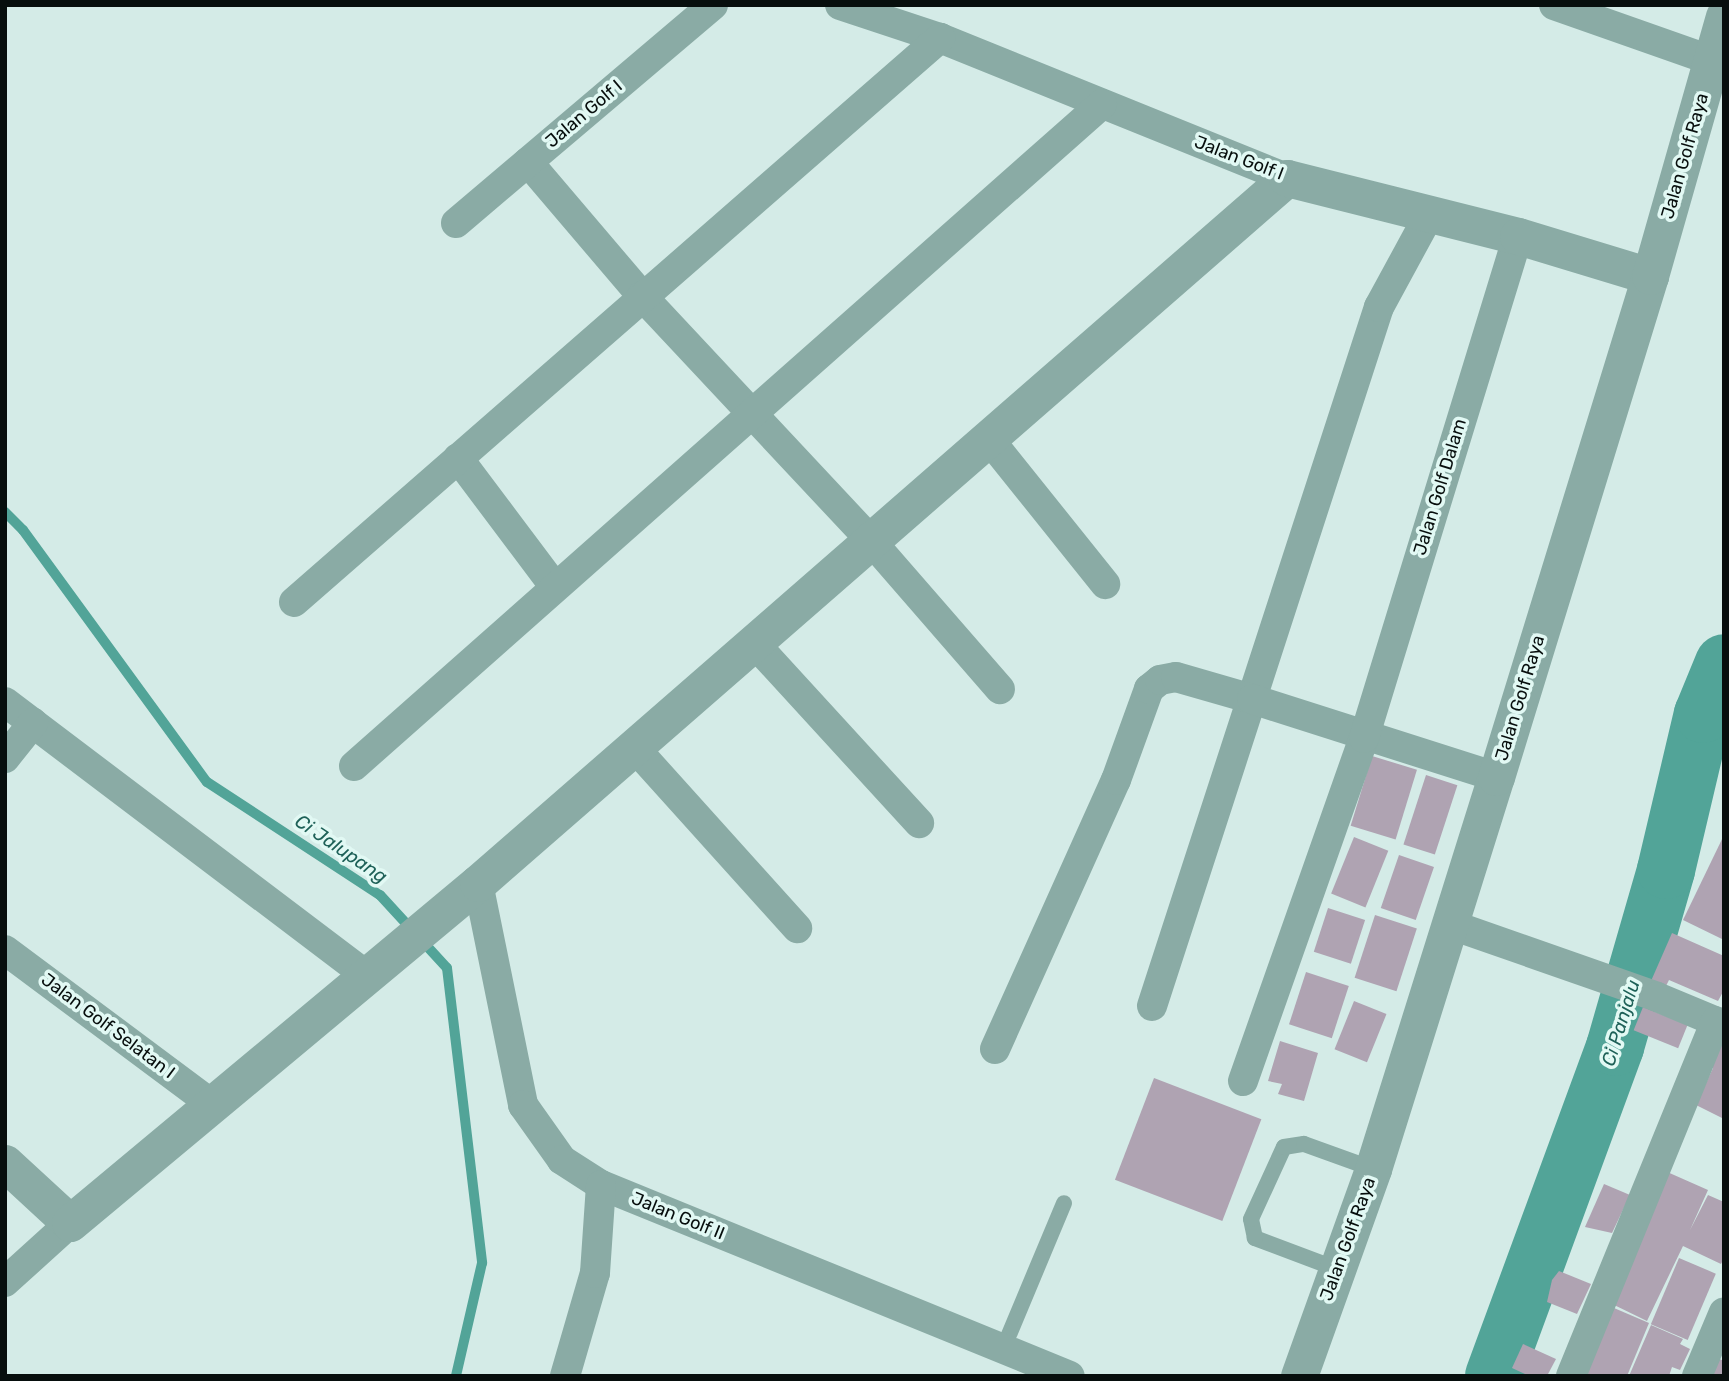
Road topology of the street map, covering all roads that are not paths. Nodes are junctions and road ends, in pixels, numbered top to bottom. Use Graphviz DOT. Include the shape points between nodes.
graph roads {
  1 [pos="713,5"];
  2 [pos="839,5"];
  3 [pos="1554,5"];
  4 [pos="1724,16"];
  5 [pos="940,38"];
  6 [pos="1713,61"];
  7 [pos="1102,104"];
  8 [pos="528,162"];
  9 [pos="1287,178"];
  10 [pos="1429,215"];
  11 [pos="456,223"];
  12 [pos="1518,236"];
  13 [pos="1650,276"];
  14 [pos="642,296"];
  15 [pos="750,412"];
  16 [pos="989,439"];
  17 [pos="458,458"];
  18 [pos="872,542"];
  19 [pos="1105,583"];
  20 [pos="555,587"];
  21 [pos="294,602"];
  22 [pos="755,644"];
  23 [pos="1000,689"];
  24 [pos="1252,699"];
  25 [pos="5,702"];
  26 [pos="33,723"];
  27 [pos="1364,738"];
  28 [pos="634,747"];
  29 [pos="5,758"];
  30 [pos="354,766"];
  31 [pos="1496,777"];
  32 [pos="919,823"];
  33 [pos="478,883"];
  34 [pos="1449,924"];
  35 [pos="797,928"];
  36 [pos="5,950"];
  37 [pos="368,977"];
  38 [pos="1152,1006"];
  39 [pos="1720,1023"];
  40 [pos="995,1049"];
  41 [pos="1243,1081"];
  42 [pos="210,1103"];
  43 [pos="5,1163"];
  44 [pos="1373,1169"];
  45 [pos="601,1185"];
  46 [pos="1064,1202"];
  47 [pos="70,1223"];
  48 [pos="1338,1269"];
  49 [pos="5,1282"];
  50 [pos="1724,1312"];
  51 [pos="1003,1349"];
  52 [pos="1063,1374"];
  53 [pos="565,1376"];
  54 [pos="1299,1376"];
  55 [pos="1571,1376"];
  56 [pos="1697,1376"];
  1 -- 8 [label="street, Jalan Golf I"];
  2 -- 5 [label="street, Jalan Golf I"];
  3 -- 6 [label="street"];
  4 -- 6 [label="street, Jalan Golf Raya"];
  5 -- 7 [label="street, Jalan Golf I"];
  5 -- 14 [label="street"];
  6 -- 13 [label="street, Jalan Golf Raya"];
  7 -- 9 [label="street, Jalan Golf I"];
  7 -- 15 [label="street"];
  8 -- 11 [label="street, Jalan Golf I"];
  8 -- 14 [label="street"];
  9 -- 10 [label="street, Jalan Golf I"];
  9 -- 16 [label="street"];
  10 -- 12 [label="street, Jalan Golf I"];
  10 -- 24 [label="street" via="1379,307"];
  12 -- 13 [label="street, Jalan Golf I"];
  12 -- 27 [label="street, Jalan Golf Dalam"];
  13 -- 31 [label="street, Jalan Golf Raya"];
  14 -- 15 [label="street"];
  14 -- 17 [label="street"];
  15 -- 18 [label="street"];
  15 -- 20 [label="street"];
  16 -- 18 [label="street"];
  16 -- 19 [label="street"];
  17 -- 20 [label="street"];
  17 -- 21 [label="street"];
  18 -- 22 [label="street"];
  18 -- 23 [label="street"];
  20 -- 30 [label="street"];
  22 -- 28 [label="street"];
  22 -- 32 [label="street"];
  24 -- 27 [label="street"];
  24 -- 38 [label="street"];
  24 -- 40 [label="street" via="1175,677 1149,688 1116,780"];
  25 -- 26 [label="street"];
  26 -- 29 [label="street"];
  26 -- 37 [label="street"];
  27 -- 31 [label="street"];
  27 -- 41 [label="street, Jalan Golf Dalam"];
  28 -- 33 [label="street"];
  28 -- 35 [label="street"];
  31 -- 34 [label="street, Jalan Golf Raya"];
  33 -- 37 [label="street"];
  33 -- 45 [label="street, Jalan Golf II" via="523,1105 562,1160"];
  34 -- 39 [label="street"];
  34 -- 44 [label="street, Jalan Golf Raya"];
  36 -- 42 [label="street, Jalan Golf Selatan I"];
  37 -- 42 [label="street"];
  39 -- 55 [label="street"];
  42 -- 47 [label="street"];
  43 -- 47 [label="street"];
  44 -- 48 [label="street, Jalan Golf Raya"];
  44 -- 48 [label="lane" via="1304,1144 1284,1147 1251,1219 1255,1238"];
  45 -- 51 [label="street, Jalan Golf II"];
  45 -- 53 [label="street" via="595,1273"];
  46 -- 51 [label="lane"];
  47 -- 49 [label="street"];
  48 -- 54 [label="street, Jalan Golf Raya"];
  50 -- 56 [label="street"];
  51 -- 52 [label="street, Jalan Golf II"];
}
